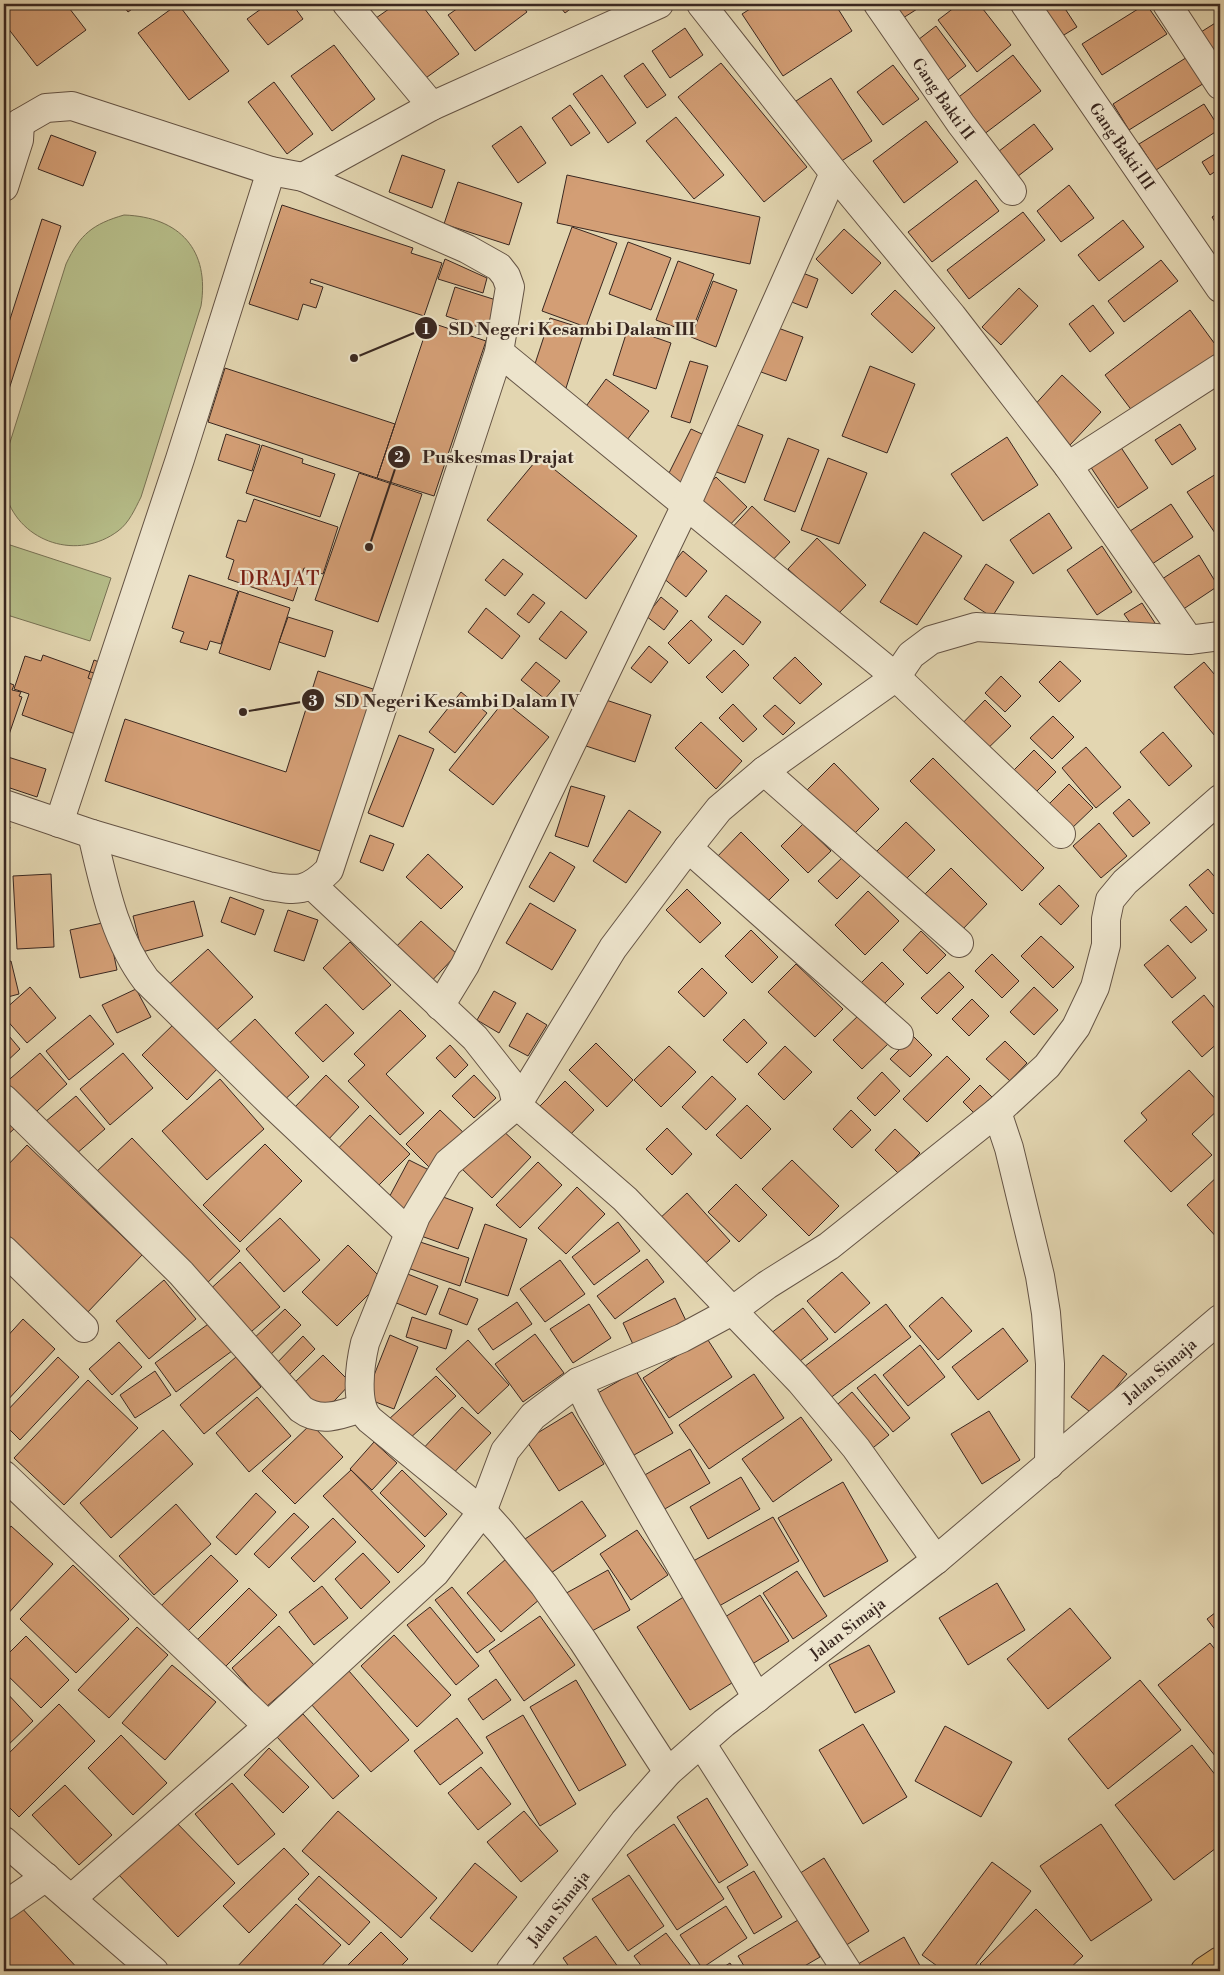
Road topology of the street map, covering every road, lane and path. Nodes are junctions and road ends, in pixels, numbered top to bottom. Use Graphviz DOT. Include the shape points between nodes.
graph roads {
  1 [pos="347,4"];
  2 [pos="701,4"];
  3 [pos="878,4"];
  4 [pos="1025,4"];
  5 [pos="1167,4"];
  6 [pos="649,6"];
  7 [pos="1220,85"];
  8 [pos="432,106"];
  9 [pos="12,116"];
  10 [pos="271,171"];
  11 [pos="834,173"];
  12 [pos="303,177"];
  13 [pos="4,187"];
  14 [pos="1012,191"];
  15 [pos="1220,288"];
  16 [pos="499,352"];
  17 [pos="1220,368"];
  18 [pos="1068,466"];
  19 [pos="686,505"];
  20 [pos="1220,636"];
  21 [pos="1189,640"];
  22 [pos="896,677"];
  23 [pos="764,771"];
  24 [pos="1220,799"];
  25 [pos="4,804"];
  26 [pos="59,823"];
  27 [pos="92,834"];
  28 [pos="1061,834"];
  29 [pos="688,848"];
  30 [pos="313,886"];
  31 [pos="959,943"];
  32 [pos="440,1006"];
  33 [pos="899,1035"];
  34 [pos="4,1099"];
  35 [pos="518,1105"];
  36 [pos="997,1112"];
  37 [pos="409,1233"];
  38 [pos="4,1250"];
  39 [pos="732,1312"];
  40 [pos="1220,1319"];
  41 [pos="84,1328"];
  42 [pos="578,1382"];
  43 [pos="361,1408"];
  44 [pos="1049,1465"];
  45 [pos="4,1475"];
  46 [pos="482,1512"];
  47 [pos="936,1560"];
  48 [pos="757,1698"];
  49 [pos="268,1726"];
  50 [pos="700,1743"];
  51 [pos="668,1772"];
  52 [pos="4,1841"];
  53 [pos="46,1878"];
  54 [pos="71,1899"];
  55 [pos="4,1906"];
  56 [pos="1220,1961"];
  57 [pos="154,1971"];
  58 [pos="510,1971"];
  59 [pos="847,1971"];
  60 [pos="1205,1971"];
  1 -- 8 [label="street"];
  2 -- 11 [label="street"];
  3 -- 14 [label="street, Gang Bakti II"];
  4 -- 15 [label="street, Gang Bakti III"];
  5 -- 7 [label="street"];
  6 -- 8 [label="street"];
  8 -- 12 [label="street"];
  9 -- 10 [label="street" via="72,106"];
  9 -- 13 [label="street" via="19,140"];
  10 -- 12 [label="street"];
  10 -- 26 [label="street" via="180,459"];
  11 -- 18 [label="street" via="952,316"];
  11 -- 19 [label="street"];
  12 -- 16 [label="street" via="467,249 499,267 510,287"];
  16 -- 19 [label="street"];
  16 -- 30 [label="street" via="329,870"];
  17 -- 18 [label="street"];
  18 -- 21 [label="street"];
  19 -- 22 [label="street"];
  19 -- 32 [label="street" via="465,965"];
  20 -- 21 [label="street"];
  21 -- 22 [label="street" via="976,627 931,640 911,655"];
  22 -- 23 [label="street"];
  22 -- 28 [label="street"];
  23 -- 29 [label="street" via="719,809"];
  23 -- 31 [label="street"];
  24 -- 36 [label="street" via="1124,882 1110,900 1106,945 1097,979 1076,1027 1047,1066"];
  25 -- 26 [label="street"];
  26 -- 27 [label="street"];
  27 -- 30 [label="street" via="268,886 290,890"];
  27 -- 37 [label="street" via="112,914 146,980"];
  29 -- 33 [label="street"];
  29 -- 35 [label="street" via="613,948"];
  30 -- 32 [label="street"];
  32 -- 35 [label="street" via="503,1070 512,1084"];
  34 -- 43 [label="street" via="181,1273 301,1408 317,1417 328,1417"];
  35 -- 37 [label="street" via="448,1163"];
  35 -- 39 [label="street" via="625,1199"];
  36 -- 39 [label="street" via="829,1246 767,1285"];
  36 -- 44 [label="street" via="1009,1148 1046,1313 1050,1364"];
  37 -- 43 [label="street" via="365,1343 360,1363"];
  38 -- 41 [label="street"];
  39 -- 42 [label="street" via="682,1338"];
  39 -- 47 [label="street" via="800,1381 856,1448"];
  40 -- 44 [label="street, Jalan Simaja"];
  42 -- 46 [label="street" via="533,1416 510,1442"];
  42 -- 48 [label="street"];
  43 -- 46 [label="street" via="370,1420"];
  44 -- 47 [label="street, Jalan Simaja"];
  45 -- 49 [label="street"];
  46 -- 49 [label="street" via="434,1573"];
  46 -- 51 [label="street" via="544,1585"];
  47 -- 48 [label="street, Jalan Simaja"];
  48 -- 50 [label="street, Jalan Simaja"];
  49 -- 54 [label="street"];
  50 -- 51 [label="street, Jalan Simaja"];
  50 -- 59 [label="street"];
  51 -- 58 [label="street, Jalan Simaja" via="624,1822"];
  52 -- 53 [label="street"];
  53 -- 54 [label="street"];
  53 -- 55 [label="street"];
  54 -- 57 [label="street"];
  56 -- 60 [label="main road"];
}
